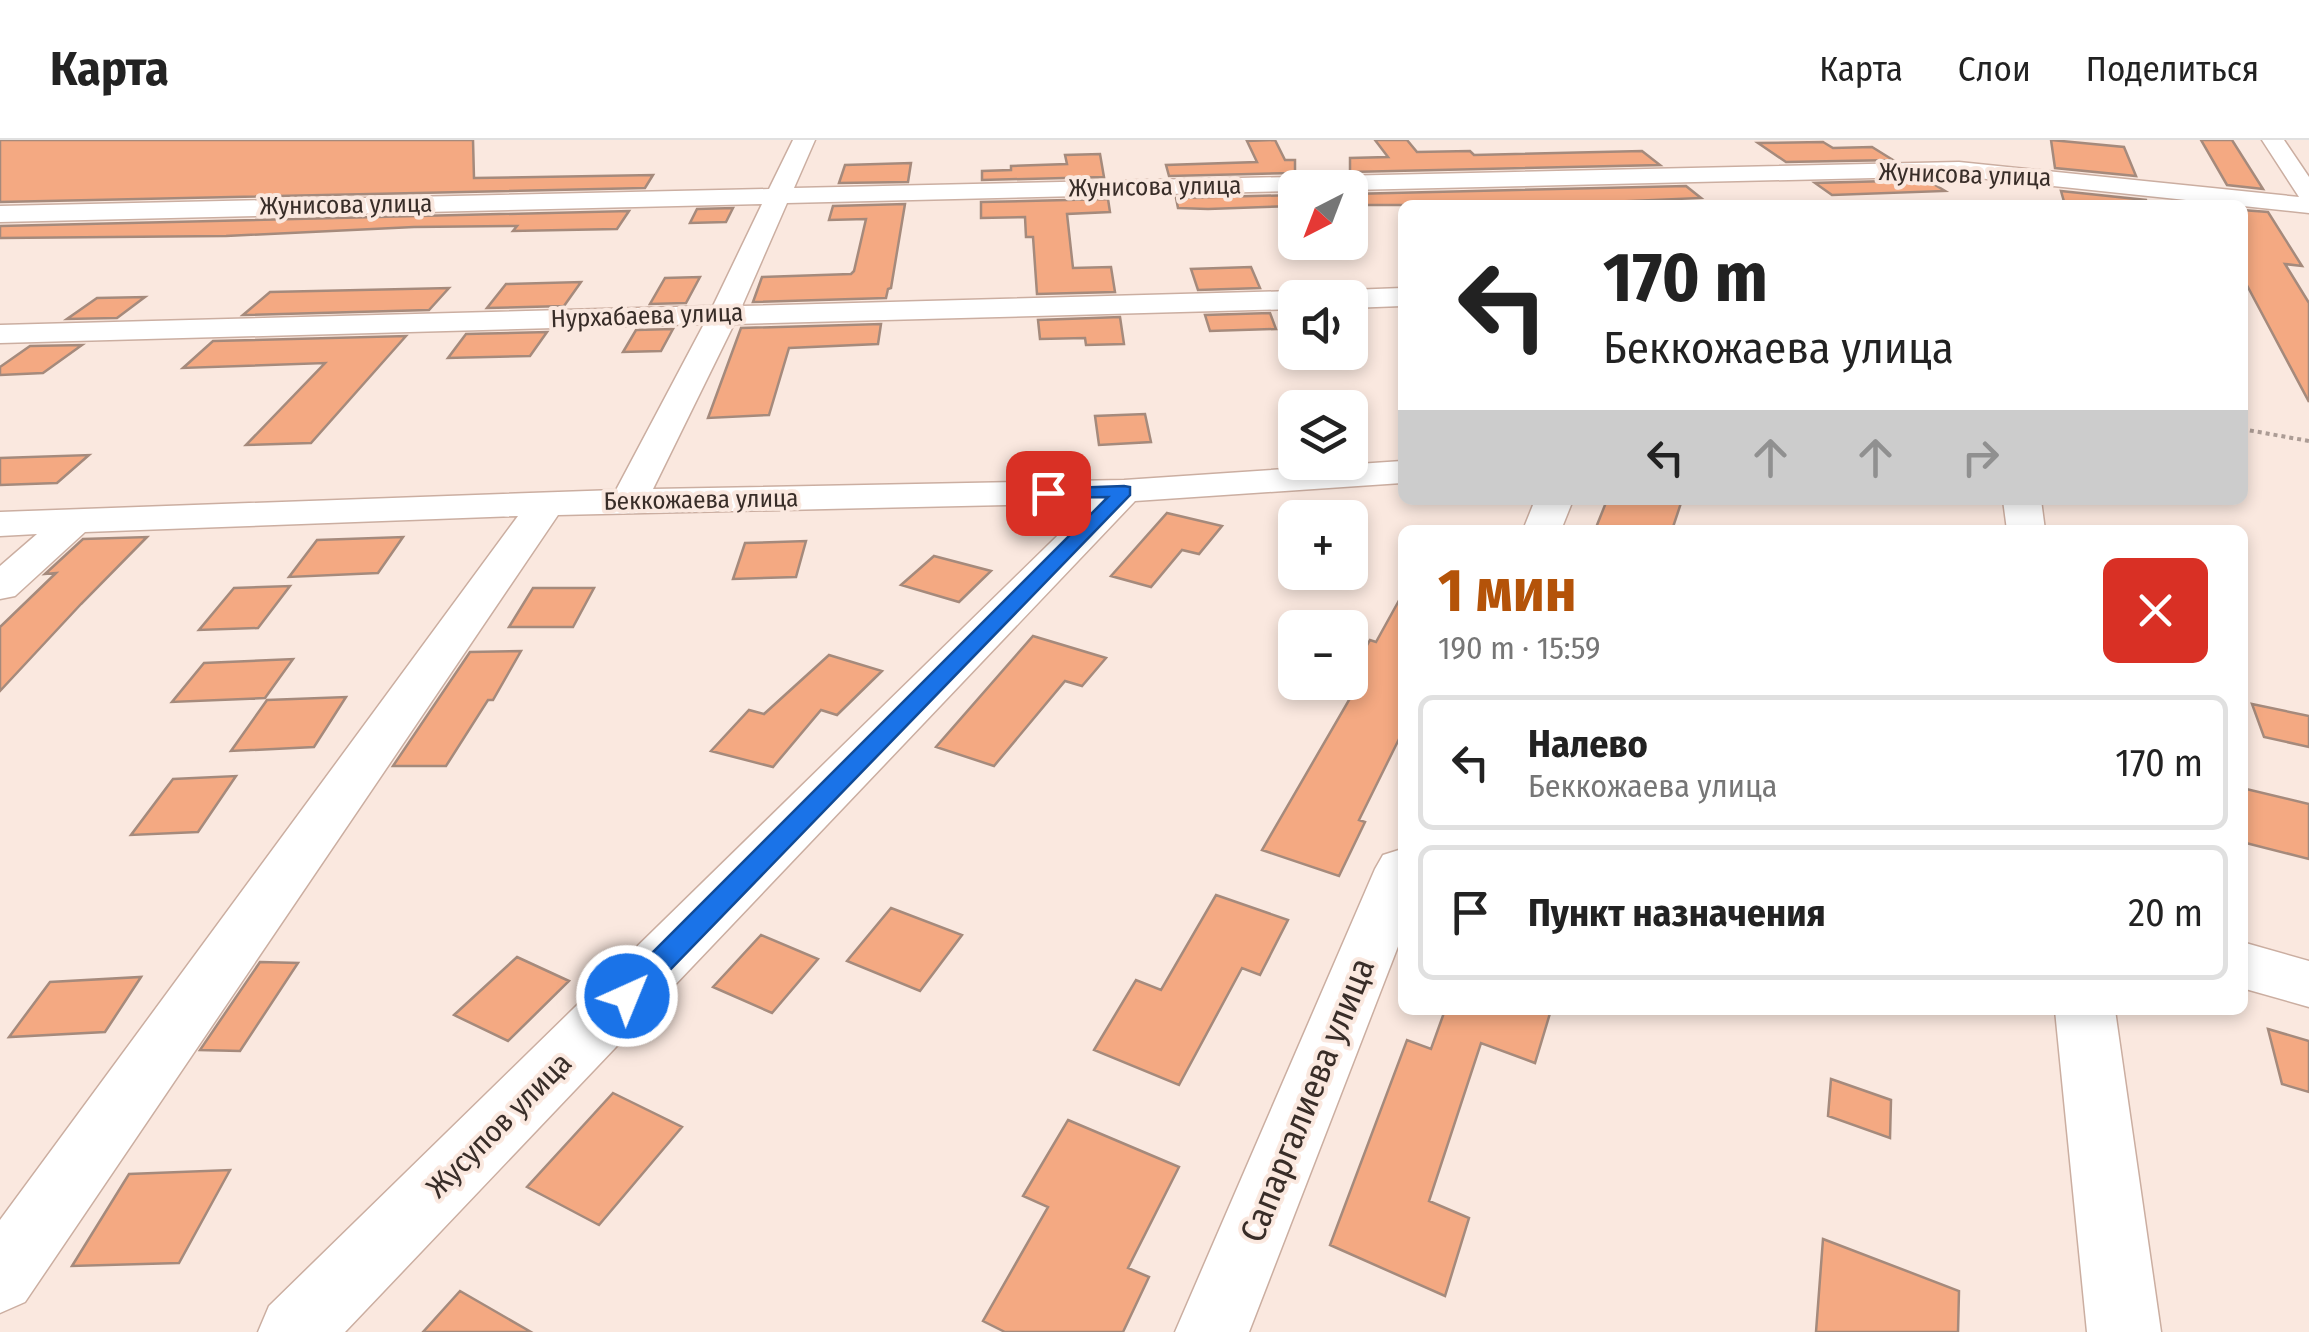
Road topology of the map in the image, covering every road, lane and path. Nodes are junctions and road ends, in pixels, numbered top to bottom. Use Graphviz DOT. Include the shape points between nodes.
graph roads {
  1 [pos="804,140"];
  2 [pos="2273,140"];
  3 [pos="1716,151"];
  4 [pos="2020,165"];
  5 [pos="1746,174"];
  6 [pos="2309,194"];
  7 [pos="781,195"];
  8 [pos="1770,195"];
  9 [pos="2020,200"];
  10 [pos="2309,206"];
  11 [pos="0,214"];
  12 [pos="1398,298"];
  13 [pos="1368,299"];
  14 [pos="1278,300"];
  15 [pos="724,314"];
  16 [pos="0,334"];
  17 [pos="2248,430"];
  18 [pos="2309,440"];
  19 [pos="1398,472"];
  20 [pos="1124,491"];
  21 [pos="629,502"];
  22 [pos="546,504"];
  23 [pos="74,521"];
  24 [pos="0,524"];
  25 [pos="0,587"];
  26 [pos="1398,879"];
  27 [pos="2248,967"];
  28 [pos="2309,984"];
  29 [pos="2085,1015"];
  30 [pos="0,1278"];
  31 [pos="295,1332"];
  32 [pos="1212,1332"];
  33 [pos="2124,1332"];
  1 -- 7 [label="street"];
  2 -- 6 [label="street"];
  3 -- 5 [label="street"];
  4 -- 5 [label="street, Жунисова улица"];
  4 -- 9 [label="street"];
  4 -- 10 [label="street, Жунисова улица"];
  5 -- 7 [label="street, Жунисова улица"];
  5 -- 8 [label="street"];
  7 -- 11 [label="street, Жунисова улица"];
  7 -- 15 [label="street"];
  12 -- 13 [label="street"];
  14 -- 15 [label="street, Нурхабаева улица"];
  15 -- 16 [label="street, Нурхабаева улица"];
  15 -- 21 [label="street"];
  17 -- 18 [label="path"];
  19 -- 20 [label="street, Беккожаева улица"];
  20 -- 21 [label="street, Беккожаева улица"];
  20 -- 31 [label="street, Жусупов улица"];
  21 -- 22 [label="street, Беккожаева улица"];
  22 -- 23 [label="street, Беккожаева улица"];
  22 -- 30 [label="street"];
  23 -- 24 [label="street, Беккожаева улица"];
  23 -- 25 [label="street"];
  26 -- 32 [label="street, Сапаргалиева улица"];
  27 -- 28 [label="street"];
  29 -- 33 [label="street"];
}
